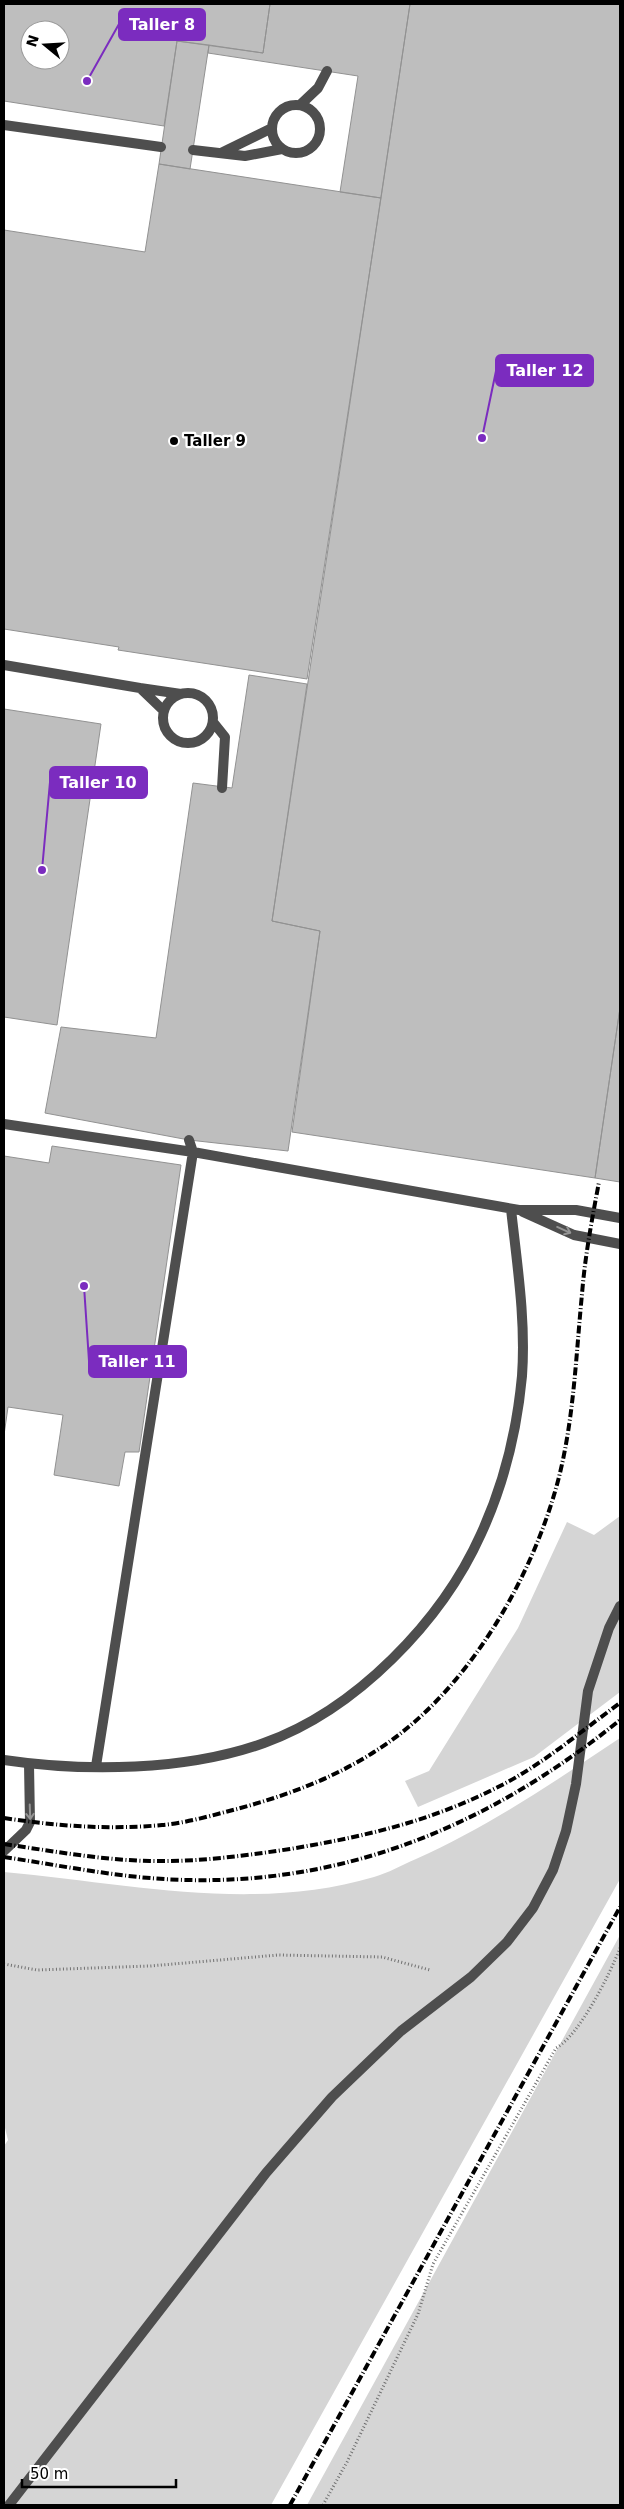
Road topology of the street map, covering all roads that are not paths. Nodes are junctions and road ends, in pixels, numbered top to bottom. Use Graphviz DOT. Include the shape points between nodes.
graph roads {
  1 [pos="327,71"];
  2 [pos="300,106"];
  3 [pos="4,125"];
  4 [pos="272,128"];
  5 [pos="161,147"];
  6 [pos="282,149"];
  7 [pos="193,150"];
  8 [pos="221,153"];
  9 [pos="4,665"];
  10 [pos="140,688"];
  11 [pos="182,694"];
  12 [pos="164,711"];
  13 [pos="213,722"];
  14 [pos="222,788"];
  15 [pos="4,1124"];
  16 [pos="189,1140"];
  17 [pos="194,1152"];
  18 [pos="515,1209"];
  19 [pos="620,1218"];
  20 [pos="620,1244"];
  21 [pos="620,1606"];
  22 [pos="4,1760"];
  23 [pos="29,1764"];
  24 [pos="96,1766"];
  25 [pos="4,1851"];
  26 [pos="9,2505"];
  1 -- 2 [label="street" via="318,88"];
  2 -- 4 [label="street" via="284,108"];
  2 -- 6 [label="street" via="314,113 320,127 319,135 304,152"];
  3 -- 5 [label="street"];
  4 -- 6 [label="street" via="273,136"];
  4 -- 8 [label="street"];
  6 -- 8 [label="street" via="245,156"];
  7 -- 8 [label="street"];
  9 -- 10 [label="street"];
  10 -- 11 [label="street"];
  10 -- 12 [label="street"];
  11 -- 12 [label="street" via="174,697"];
  11 -- 13 [label="street" via="191,693 205,700 210,706"];
  12 -- 13 [label="street" via="169,735 184,743 206,736"];
  13 -- 14 [label="street" via="225,738"];
  15 -- 17 [label="street"];
  16 -- 17 [label="street"];
  17 -- 18 [label="street"];
  17 -- 24 [label="street"];
  18 -- 19 [label="street" via="576,1210"];
  18 -- 20 [label="street, one-way" via="574,1235"];
  18 -- 24 [label="street" via="522,1375 509,1456 481,1534 440,1602 415,1635 353,1693 315,1718 265,1742 207,1759"];
  21 -- 26 [label="street" via="594,1670 584,1711 571,1810 553,1870 533,1908 507,1942 471,1977 401,2031 332,2097 266,2173"];
  22 -- 23 [label="street"];
  23 -- 24 [label="street"];
  23 -- 25 [label="street, one-way" via="30,1822"];
}
